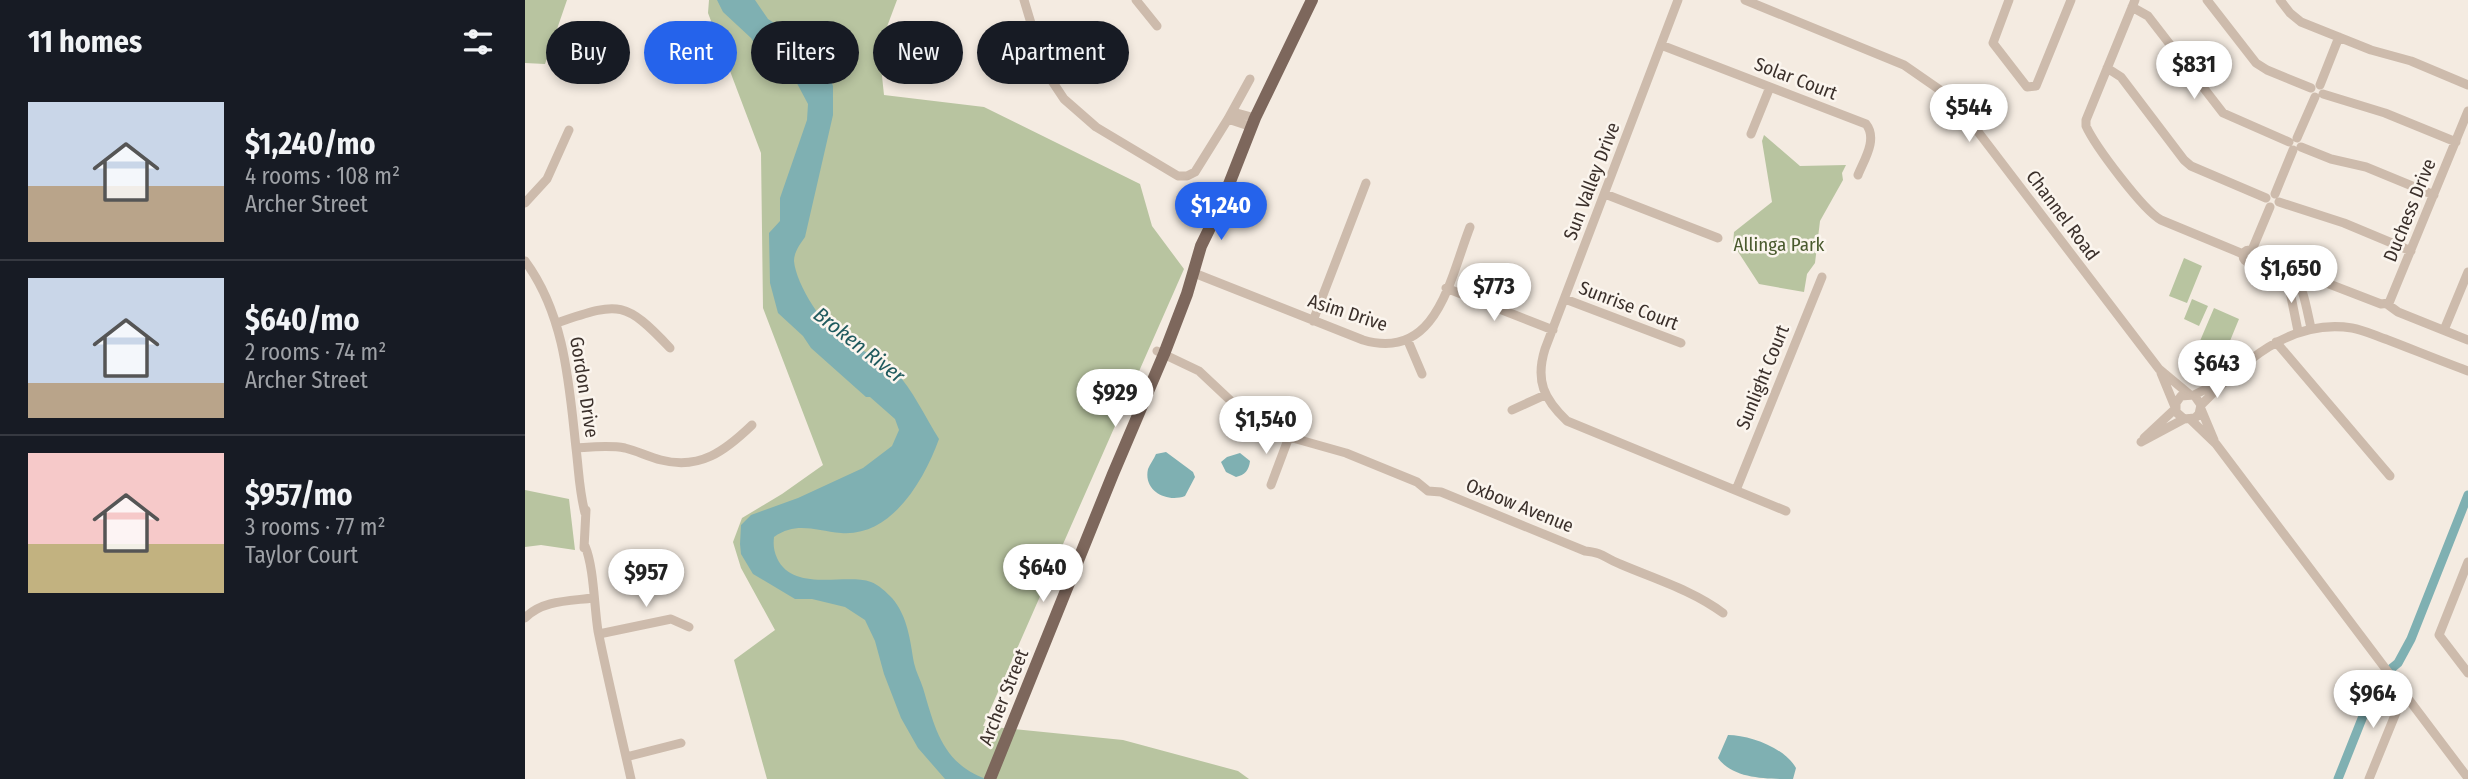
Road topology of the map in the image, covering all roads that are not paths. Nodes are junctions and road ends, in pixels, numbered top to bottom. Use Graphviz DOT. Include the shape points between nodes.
graph roads {
  1 [pos="1024,0"];
  2 [pos="1136,0"];
  3 [pos="1302,0"];
  4 [pos="1312,0"];
  5 [pos="1745,0"];
  6 [pos="2009,0"];
  7 [pos="2071,0"];
  8 [pos="2207,0"];
  9 [pos="2280,0"];
  10 [pos="1678,1"];
  11 [pos="2133,3"];
  12 [pos="1157,26"];
  13 [pos="2339,37"];
  14 [pos="1288,38"];
  15 [pos="1661,45"];
  16 [pos="2107,68"];
  17 [pos="1250,79"];
  18 [pos="2468,85"];
  19 [pos="1770,87"];
  20 [pos="2317,91"];
  21 [pos="2468,111"];
  22 [pos="1231,116"];
  23 [pos="1253,123"];
  24 [pos="569,130"];
  25 [pos="1751,134"];
  26 [pos="2456,142"];
  27 [pos="2295,144"];
  28 [pos="1857,175"];
  29 [pos="1366,183"];
  30 [pos="1605,194"];
  31 [pos="2434,195"];
  32 [pos="2272,200"];
  33 [pos="525,203"];
  34 [pos="1470,226"];
  35 [pos="1718,238"];
  36 [pos="2411,251"];
  37 [pos="2250,254"];
  38 [pos="525,261"];
  39 [pos="2286,271"];
  40 [pos="2468,272"];
  41 [pos="1193,274"];
  42 [pos="1822,277"];
  43 [pos="1446,288"];
  44 [pos="2302,288"];
  45 [pos="2291,290"];
  46 [pos="1565,299"];
  47 [pos="2387,304"];
  48 [pos="1313,321"];
  49 [pos="556,323"];
  50 [pos="2311,328"];
  51 [pos="1553,330"];
  52 [pos="2298,331"];
  53 [pos="2444,331"];
  54 [pos="2468,340"];
  55 [pos="1408,341"];
  56 [pos="2276,342"];
  57 [pos="1681,343"];
  58 [pos="670,348"];
  59 [pos="1161,353"];
  60 [pos="2159,369"];
  61 [pos="2468,371"];
  62 [pos="1422,374"];
  63 [pos="2227,379"];
  64 [pos="1545,395"];
  65 [pos="2192,395"];
  66 [pos="2201,407"];
  67 [pos="2175,408"];
  68 [pos="1512,410"];
  69 [pos="2187,419"];
  70 [pos="752,425"];
  71 [pos="1289,437"];
  72 [pos="2216,444"];
  73 [pos="576,448"];
  74 [pos="2390,476"];
  75 [pos="1271,485"];
  76 [pos="1736,490"];
  77 [pos="1786,511"];
  78 [pos="2468,562"];
  79 [pos="593,598"];
  80 [pos="1723,613"];
  81 [pos="525,618"];
  82 [pos="689,627"];
  83 [pos="599,634"];
  84 [pos="2468,673"];
  85 [pos="2404,693"];
  86 [pos="681,743"];
  87 [pos="626,757"];
  88 [pos="2468,778"];
  89 [pos="631,779"];
  90 [pos="990,779"];
  91 [pos="2369,779"];
  1 -- 22 [label="street" via="1043,63 1064,99 1096,127 1172,173 1184,177 1195,172"];
  2 -- 12 [label="street"];
  3 -- 14 [label="main road, Archer Street"];
  4 -- 14 [label="main road, Archer Street"];
  5 -- 60 [label="street, Channel Road" via="1904,65 1953,99"];
  6 -- 7 [label="street" via="1993,43 2027,87 2036,86"];
  8 -- 20 [label="street" via="2256,63"];
  9 -- 13 [label="street" via="2299,20"];
  10 -- 15 [label="street, Sun Valley Drive"];
  11 -- 16 [label="street"];
  11 -- 27 [label="street" via="2223,113"];
  13 -- 18 [label="street"];
  13 -- 20 [label="street"];
  14 -- 23 [label="main road, Archer Street"];
  15 -- 19 [label="street, Solar Court"];
  15 -- 30 [label="street, Sun Valley Drive"];
  16 -- 32 [label="street" via="2121,77 2191,166"];
  16 -- 37 [label="street" via="2086,121 2088,132 2152,214"];
  17 -- 22 [label="street"];
  19 -- 25 [label="street"];
  19 -- 28 [label="street, Solar Court" via="1869,127 1871,142"];
  20 -- 26 [label="street"];
  20 -- 27 [label="street"];
  21 -- 26 [label="street, Duchess Drive"];
  22 -- 23 [label="street"];
  23 -- 41 [label="main road, Archer Street"];
  24 -- 33 [label="street" via="547,179"];
  26 -- 31 [label="street, Duchess Drive"];
  27 -- 31 [label="street"];
  27 -- 32 [label="street"];
  29 -- 48 [label="street"];
  30 -- 35 [label="street"];
  30 -- 46 [label="street, Sun Valley Drive"];
  31 -- 36 [label="street, Duchess Drive"];
  32 -- 36 [label="street"];
  32 -- 37 [label="street"];
  34 -- 43 [label="street, Asim Drive"];
  36 -- 47 [label="street, Duchess Drive"];
  37 -- 39 [label="street"];
  38 -- 49 [label="street, Gordon Drive"];
  39 -- 44 [label="street"];
  39 -- 45 [label="street"];
  40 -- 53 [label="street"];
  41 -- 48 [label="street, Asim Drive"];
  41 -- 59 [label="main road, Archer Street"];
  42 -- 76 [label="street, Sunlight Court"];
  43 -- 51 [label="street"];
  43 -- 55 [label="street, Asim Drive" via="1427,327"];
  44 -- 45 [label="street"];
  44 -- 47 [label="street" via="2324,282"];
  44 -- 50 [label="street"];
  45 -- 52 [label="street"];
  46 -- 51 [label="street, Sun Valley Drive"];
  46 -- 57 [label="street, Sunrise Court"];
  47 -- 53 [label="street"];
  48 -- 55 [label="street, Asim Drive" via="1379,344"];
  49 -- 58 [label="street" via="603,308 621,309 639,317"];
  49 -- 73 [label="street, Gordon Drive"];
  50 -- 52 [label="street"];
  50 -- 61 [label="street" via="2355,328"];
  51 -- 64 [label="street, Sun Valley Drive" via="1542,358"];
  52 -- 56 [label="street"];
  53 -- 54 [label="street"];
  55 -- 62 [label="street"];
  56 -- 63 [label="street"];
  56 -- 74 [label="street"];
  59 -- 71 [label="street, Oxbow Avenue" via="1199,371 1254,422"];
  59 -- 90 [label="main road, Archer Street"];
  60 -- 65 [label="street, Channel Road"];
  60 -- 67 [label="street, Channel Road"];
  63 -- 65 [label="street"];
  63 -- 66 [label="street"];
  64 -- 68 [label="street"];
  64 -- 76 [label="street" via="1567,421"];
  65 -- 66 [label="street"];
  65 -- 67 [label="street" via="2181,396"];
  66 -- 69 [label="street" via="2195,418"];
  66 -- 72 [label="street"];
  67 -- 69 [label="street"];
  67 -- 69 [label="street" via="2141,442"];
  69 -- 72 [label="street"];
  70 -- 73 [label="street" via="716,455 691,463 661,460 627,448"];
  71 -- 75 [label="street"];
  71 -- 80 [label="street, Oxbow Avenue" via="1431,484 1585,551 1601,553 1703,599"];
  72 -- 85 [label="street"];
  73 -- 79 [label="street, Gordon Drive" via="587,504 585,545"];
  76 -- 77 [label="street"];
  78 -- 84 [label="street" via="2439,635"];
  79 -- 81 [label="street" via="545,605"];
  79 -- 83 [label="street, Gordon Drive"];
  82 -- 83 [label="street" via="671,619"];
  83 -- 87 [label="street, Gordon Drive"];
  85 -- 88 [label="street"];
  85 -- 91 [label="street"];
  86 -- 87 [label="street"];
  87 -- 89 [label="street, Gordon Drive"];
}
